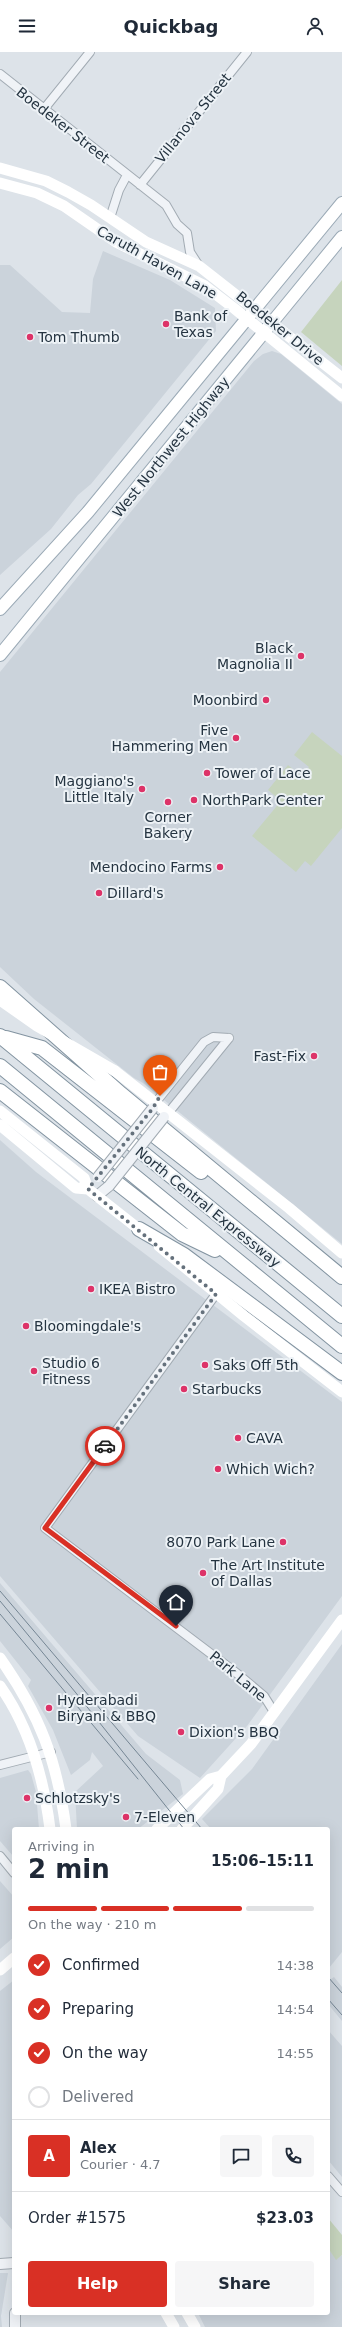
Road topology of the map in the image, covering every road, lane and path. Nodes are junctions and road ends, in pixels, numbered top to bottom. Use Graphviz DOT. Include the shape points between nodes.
graph roads {
  1 [pos="90,52"];
  2 [pos="246,52"];
  3 [pos="0,74"];
  4 [pos="44,109"];
  5 [pos="0,168"];
  6 [pos="127,175"];
  7 [pos="0,183"];
  8 [pos="140,185"];
  9 [pos="342,203"];
  10 [pos="91,205"];
  11 [pos="110,223"];
  12 [pos="98,229"];
  13 [pos="342,237"];
  14 [pos="116,242"];
  15 [pos="199,266"];
  16 [pos="256,309"];
  17 [pos="248,319"];
  18 [pos="273,323"];
  19 [pos="264,333"];
  20 [pos="342,378"];
  21 [pos="342,396"];
  22 [pos="0,609"];
  23 [pos="0,655"];
  24 [pos="0,978"];
  25 [pos="0,987"];
  26 [pos="0,1000"];
  27 [pos="36,1017"];
  28 [pos="1,1037"];
  29 [pos="0,1066"];
  30 [pos="0,1091"];
  31 [pos="155,1105"];
  32 [pos="0,1111"];
  33 [pos="166,1115"];
  34 [pos="0,1125"];
  35 [pos="88,1189"];
  36 [pos="97,1196"];
  37 [pos="138,1229"];
  38 [pos="342,1253"];
  39 [pos="234,1258"];
  40 [pos="342,1276"];
  41 [pos="342,1285"];
  42 [pos="216,1294"];
  43 [pos="342,1316"];
  44 [pos="342,1346"];
  45 [pos="342,1373"];
  46 [pos="342,1392"];
  47 [pos="342,1620"];
  48 [pos="0,1658"];
  49 [pos="0,1686"];
  50 [pos="274,1712"];
  51 [pos="51,1752"];
  52 [pos="34,1756"];
  53 [pos="0,1765"];
  54 [pos="221,1776"];
  55 [pos="50,1827"];
  56 [pos="66,1827"];
  57 [pos="159,1827"];
  58 [pos="184,1827"];
  59 [pos="0,1856"];
  60 [pos="12,1871"];
  61 [pos="12,1960"];
  62 [pos="0,1970"];
  63 [pos="330,2178"];
  64 [pos="342,2192"];
  65 [pos="12,2263"];
  66 [pos="0,2264"];
  67 [pos="15,2315"];
  68 [pos="167,2315"];
  69 [pos="188,2315"];
  70 [pos="15,2327"];
  71 [pos="174,2327"];
  72 [pos="195,2327"];
  1 -- 4 [label="street"];
  2 -- 8 [label="street, Villanova Street"];
  3 -- 4 [label="street, Boedeker Street"];
  4 -- 6 [label="street, Boedeker Street"];
  5 -- 10 [label="main road, Caruth Haven Lane" via="46,181"];
  6 -- 8 [label="street, Boedeker Drive"];
  6 -- 11 [label="street" via="119,190"];
  7 -- 12 [label="main road, Caruth Haven Lane" via="64,206"];
  8 -- 15 [label="street, Boedeker Drive" via="166,205 177,224 187,233 190,252"];
  9 -- 16 [label="main road, West Northwest Highway"];
  10 -- 11 [label="main road, Caruth Haven Lane"];
  10 -- 12 [label="main road"];
  11 -- 12 [label="main road"];
  11 -- 14 [label="main road"];
  11 -- 15 [label="main road, Caruth Haven Lane" via="123,227 166,252"];
  12 -- 14 [label="main road, Caruth Haven Lane"];
  13 -- 18 [label="main road, West Northwest Highway"];
  14 -- 17 [label="main road, Caruth Haven Lane" via="192,279 220,296"];
  15 -- 16 [label="main road, Boedeker Drive"];
  16 -- 17 [label="main road, West Northwest Highway"];
  16 -- 18 [label="main road, Boedeker Drive"];
  17 -- 19 [label="main road, Caruth Haven Lane"];
  17 -- 22 [label="main road, West Northwest Highway" via="68,535"];
  18 -- 19 [label="main road, West Northwest Highway"];
  18 -- 20 [label="main road, Boedeker Drive"];
  19 -- 21 [label="main road, Boedeker Drive"];
  19 -- 23 [label="main road, West Northwest Highway"];
  24 -- 27 [label="highway"];
  25 -- 27 [label="highway"];
  26 -- 31 [label="main road, bridge" via="36,1026 115,1071"];
  27 -- 40 [label="highway" via="121,1094"];
  28 -- 41 [label="highway" via="42,1048"];
  28 -- 43 [label="highway, North Central Expressway"];
  29 -- 39 [label="highway, North Central Expressway"];
  30 -- 39 [label="highway" via="182,1234"];
  31 -- 33 [label="main road"];
  31 -- 33 [label="street" via="204,1042 213,1037 229,1038"];
  31 -- 35 [label="street, bridge"];
  32 -- 35 [label="main road" via="84,1178"];
  33 -- 36 [label="street, bridge" via="109,1186"];
  33 -- 38 [label="main road"];
  34 -- 35 [label="main road" via="76,1188"];
  35 -- 36 [label="main road"];
  36 -- 37 [label="main road"];
  37 -- 42 [label="main road"];
  37 -- 45 [label="highway" via="184,1255"];
  39 -- 44 [label="highway, North Central Expressway"];
  42 -- 46 [label="main road"];
  42 -- 50 [label="street, Park Lane" via="45,1528 239,1675 264,1696"];
  47 -- 50 [label="main road, Park Lane"];
  48 -- 51 [label="main road" via="36,1716"];
  49 -- 52 [label="main road" via="21,1721"];
  50 -- 54 [label="main road, Park Lane" via="251,1744"];
  51 -- 52 [label="street"];
  51 -- 56 [label="main road" via="61,1790"];
  52 -- 53 [label="street"];
  52 -- 55 [label="main road" via="46,1799"];
  54 -- 57 [label="main road, Park Lane" via="210,1779"];
  54 -- 58 [label="main road, Park Lane" via="218,1789"];
  59 -- 60 [label="street"];
  61 -- 62 [label="main road"];
  63 -- 64 [label="street"];
  65 -- 66 [label="street"];
  67 -- 70 [label="street"];
  68 -- 71 [label="main road"];
  69 -- 72 [label="main road"];
}
